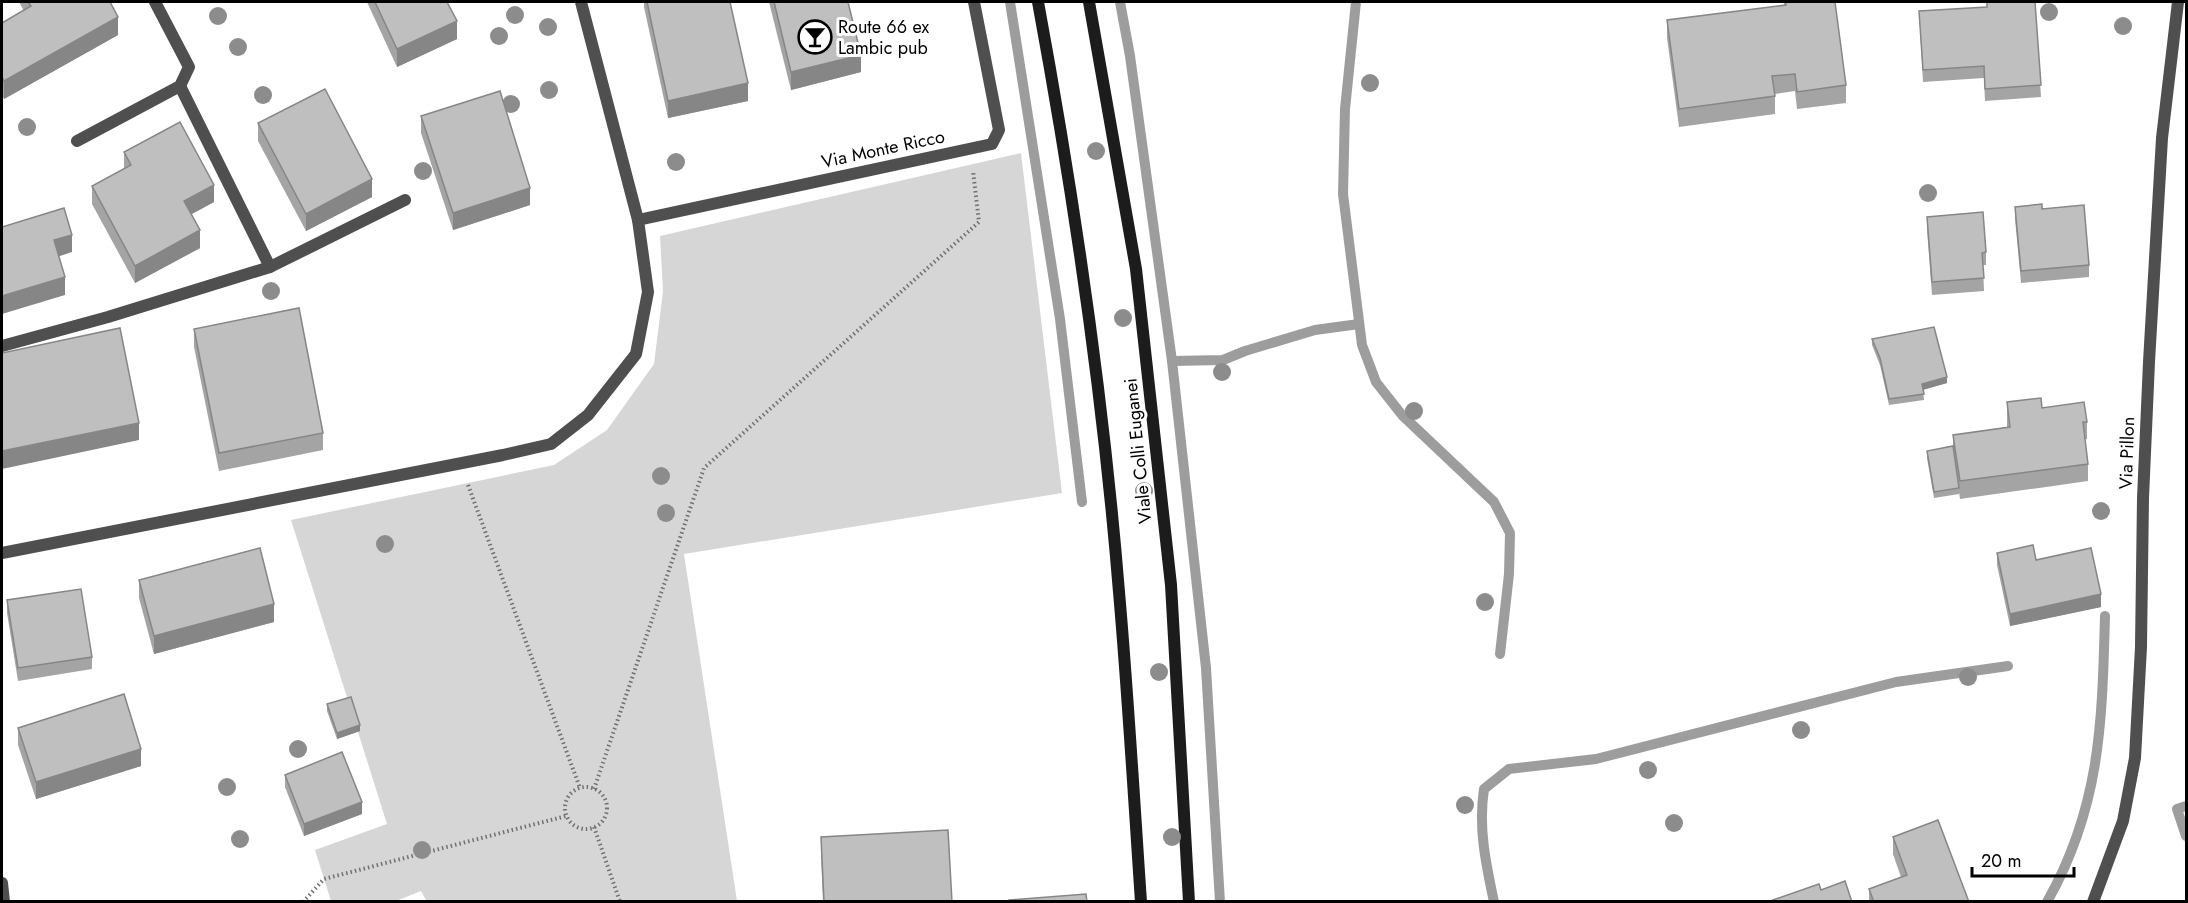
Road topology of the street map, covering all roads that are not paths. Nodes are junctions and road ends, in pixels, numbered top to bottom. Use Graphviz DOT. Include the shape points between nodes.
graph roads {
  1 [pos="155,2"];
  2 [pos="581,2"];
  3 [pos="974,2"];
  4 [pos="1038,2"];
  5 [pos="1089,2"];
  6 [pos="2178,2"];
  7 [pos="180,86"];
  8 [pos="77,141"];
  9 [pos="405,200"];
  10 [pos="638,220"];
  11 [pos="270,267"];
  12 [pos="2,346"];
  13 [pos="2,553"];
  14 [pos="2,883"];
  15 [pos="3,902"];
  16 [pos="1141,902"];
  17 [pos="1189,902"];
  18 [pos="2093,902"];
  1 -- 7 [label="street" via="189,67"];
  2 -- 10 [label="street"];
  3 -- 10 [label="street, Via Monte Ricco" via="999,130 992,144"];
  4 -- 16 [label="main road, Viale Colli Euganei" via="1083,274 1101,421 1119,591"];
  5 -- 17 [label="main road, Viale Colli Euganei" via="1136,268 1170,585"];
  6 -- 18 [label="street, Via Pillon" via="2162,138 2149,362 2135,758 2123,821"];
  7 -- 8 [label="street"];
  7 -- 11 [label="street"];
  9 -- 11 [label="street"];
  10 -- 13 [label="street" via="648,292 636,354 588,415 551,444"];
  11 -- 12 [label="street"];
  14 -- 15 [label="street"];
}
